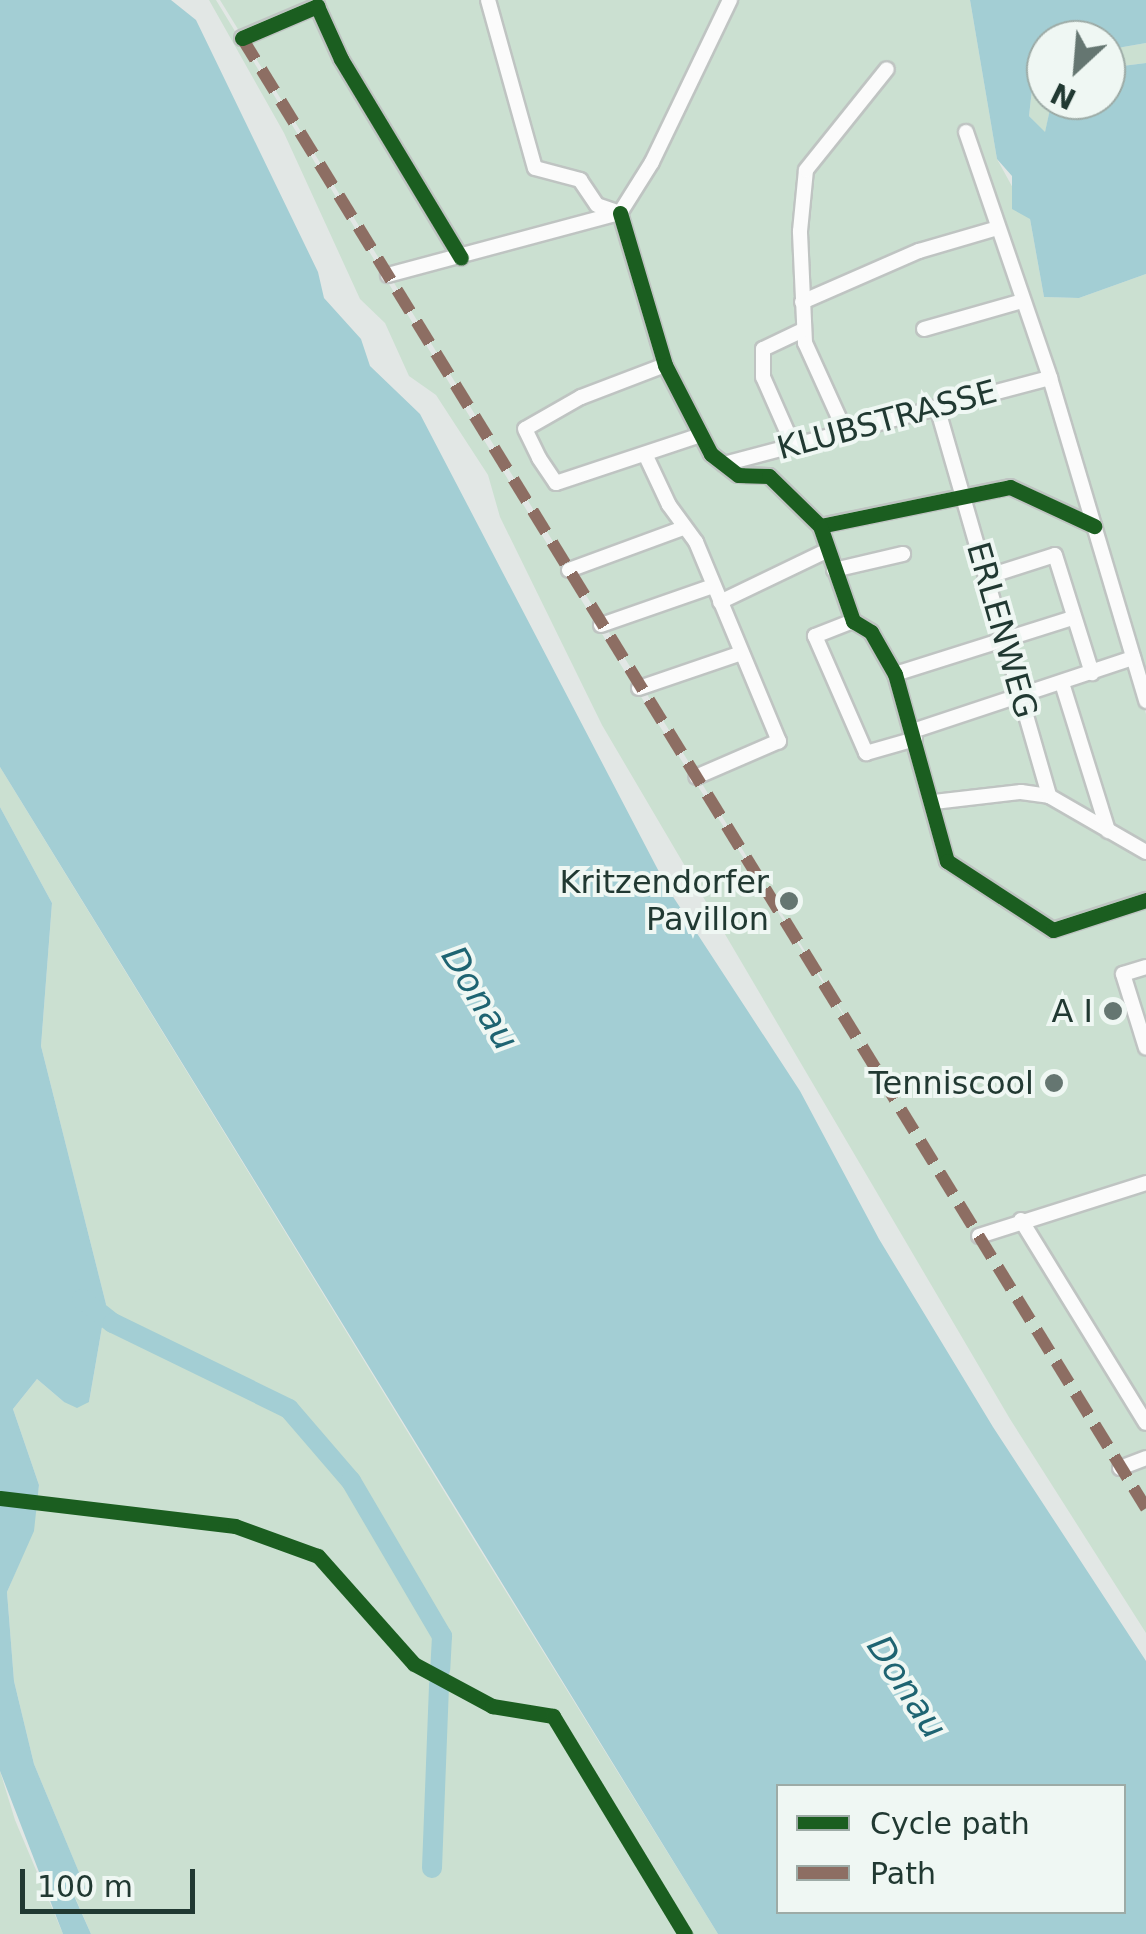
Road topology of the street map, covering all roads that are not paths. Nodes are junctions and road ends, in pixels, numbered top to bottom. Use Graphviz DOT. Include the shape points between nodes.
graph roads {
  1 [pos="488,0"];
  2 [pos="730,0"];
  3 [pos="242,38"];
  4 [pos="887,69"];
  5 [pos="966,132"];
  6 [pos="620,212"];
  7 [pos="994,228"];
  8 [pos="461,258"];
  9 [pos="388,275"];
  10 [pos="802,302"];
  11 [pos="1019,302"];
  12 [pos="924,329"];
  13 [pos="803,330"];
  14 [pos="665,365"];
  15 [pos="1050,378"];
  16 [pos="937,407"];
  17 [pos="846,431"];
  18 [pos="700,435"];
  19 [pos="793,445"];
  20 [pos="645,454"];
  21 [pos="724,464"];
  22 [pos="962,497"];
  23 [pos="820,526"];
  24 [pos="1094,526"];
  25 [pos="683,528"];
  26 [pos="826,552"];
  27 [pos="903,554"];
  28 [pos="569,570"];
  29 [pos="834,570"];
  30 [pos="986,577"];
  31 [pos="713,586"];
  32 [pos="720,602"];
  33 [pos="1073,618"];
  34 [pos="853,622"];
  35 [pos="601,625"];
  36 [pos="1004,637"];
  37 [pos="741,653"];
  38 [pos="1133,658"];
  39 [pos="1092,673"];
  40 [pos="895,674"];
  41 [pos="1062,683"];
  42 [pos="639,688"];
  43 [pos="1022,696"];
  44 [pos="1146,701"];
  45 [pos="914,735"];
  46 [pos="696,777"];
  47 [pos="1049,796"];
  48 [pos="934,802"];
  49 [pos="1108,831"];
  50 [pos="1146,852"];
  51 [pos="1146,900"];
  52 [pos="1146,967"];
  53 [pos="1145,1044"];
  54 [pos="1145,1185"];
  55 [pos="1020,1220"];
  56 [pos="979,1236"];
  57 [pos="1146,1423"];
  58 [pos="1146,1458"];
  59 [pos="1120,1468"];
  1 -- 6 [label="street" via="535,168 556,168 580,180 597,204"];
  2 -- 6 [label="street" via="652,162"];
  3 -- 8 [label="street" via="317,6 341,60"];
  4 -- 10 [label="street" via="806,170"];
  5 -- 7 [label="street"];
  6 -- 8 [label="street"];
  6 -- 14 [label="street"];
  7 -- 10 [label="street"];
  7 -- 11 [label="street"];
  8 -- 9 [label="street"];
  10 -- 13 [label="street"];
  11 -- 12 [label="street"];
  11 -- 15 [label="street"];
  13 -- 17 [label="street"];
  13 -- 19 [label="street" via="763,349 763,377"];
  14 -- 18 [label="street"];
  14 -- 20 [label="street" via="580,398 525,429 556,484"];
  15 -- 16 [label="street, KLUBSTRASSE"];
  15 -- 24 [label="street"];
  16 -- 17 [label="street, KLUBSTRASSE"];
  16 -- 22 [label="street, ERLENWEG"];
  17 -- 19 [label="street, KLUBSTRASSE"];
  18 -- 20 [label="street"];
  18 -- 21 [label="street"];
  19 -- 21 [label="street, KLUBSTRASSE"];
  20 -- 25 [label="street"];
  21 -- 23 [label="street" via="751,480 770,476"];
  22 -- 23 [label="street"];
  22 -- 24 [label="street" via="1010,487"];
  22 -- 30 [label="street, ERLENWEG"];
  23 -- 26 [label="street"];
  24 -- 38 [label="street"];
  25 -- 28 [label="street"];
  25 -- 31 [label="street"];
  26 -- 29 [label="street"];
  26 -- 32 [label="street"];
  27 -- 29 [label="street"];
  29 -- 34 [label="street"];
  30 -- 33 [label="street" via="1055,555"];
  30 -- 36 [label="street, ERLENWEG"];
  31 -- 32 [label="street"];
  31 -- 35 [label="street"];
  32 -- 37 [label="street"];
  33 -- 36 [label="street"];
  33 -- 39 [label="street"];
  34 -- 40 [label="street" via="871,632"];
  34 -- 45 [label="street" via="815,636 866,753"];
  36 -- 40 [label="street"];
  36 -- 43 [label="street, ERLENWEG"];
  37 -- 42 [label="street"];
  37 -- 46 [label="street" via="779,741"];
  38 -- 39 [label="street"];
  38 -- 44 [label="street"];
  39 -- 41 [label="street"];
  40 -- 45 [label="street"];
  41 -- 43 [label="street"];
  41 -- 49 [label="street"];
  43 -- 45 [label="street"];
  43 -- 47 [label="street, ERLENWEG"];
  45 -- 48 [label="street"];
  47 -- 48 [label="street" via="1021,792"];
  47 -- 49 [label="street"];
  48 -- 51 [label="street" via="935,831 947,861 1036,923 1054,930"];
  49 -- 50 [label="street"];
  52 -- 53 [label="street" via="1123,974"];
  54 -- 55 [label="street"];
  55 -- 56 [label="street"];
  55 -- 57 [label="street"];
  58 -- 59 [label="street"];
}
